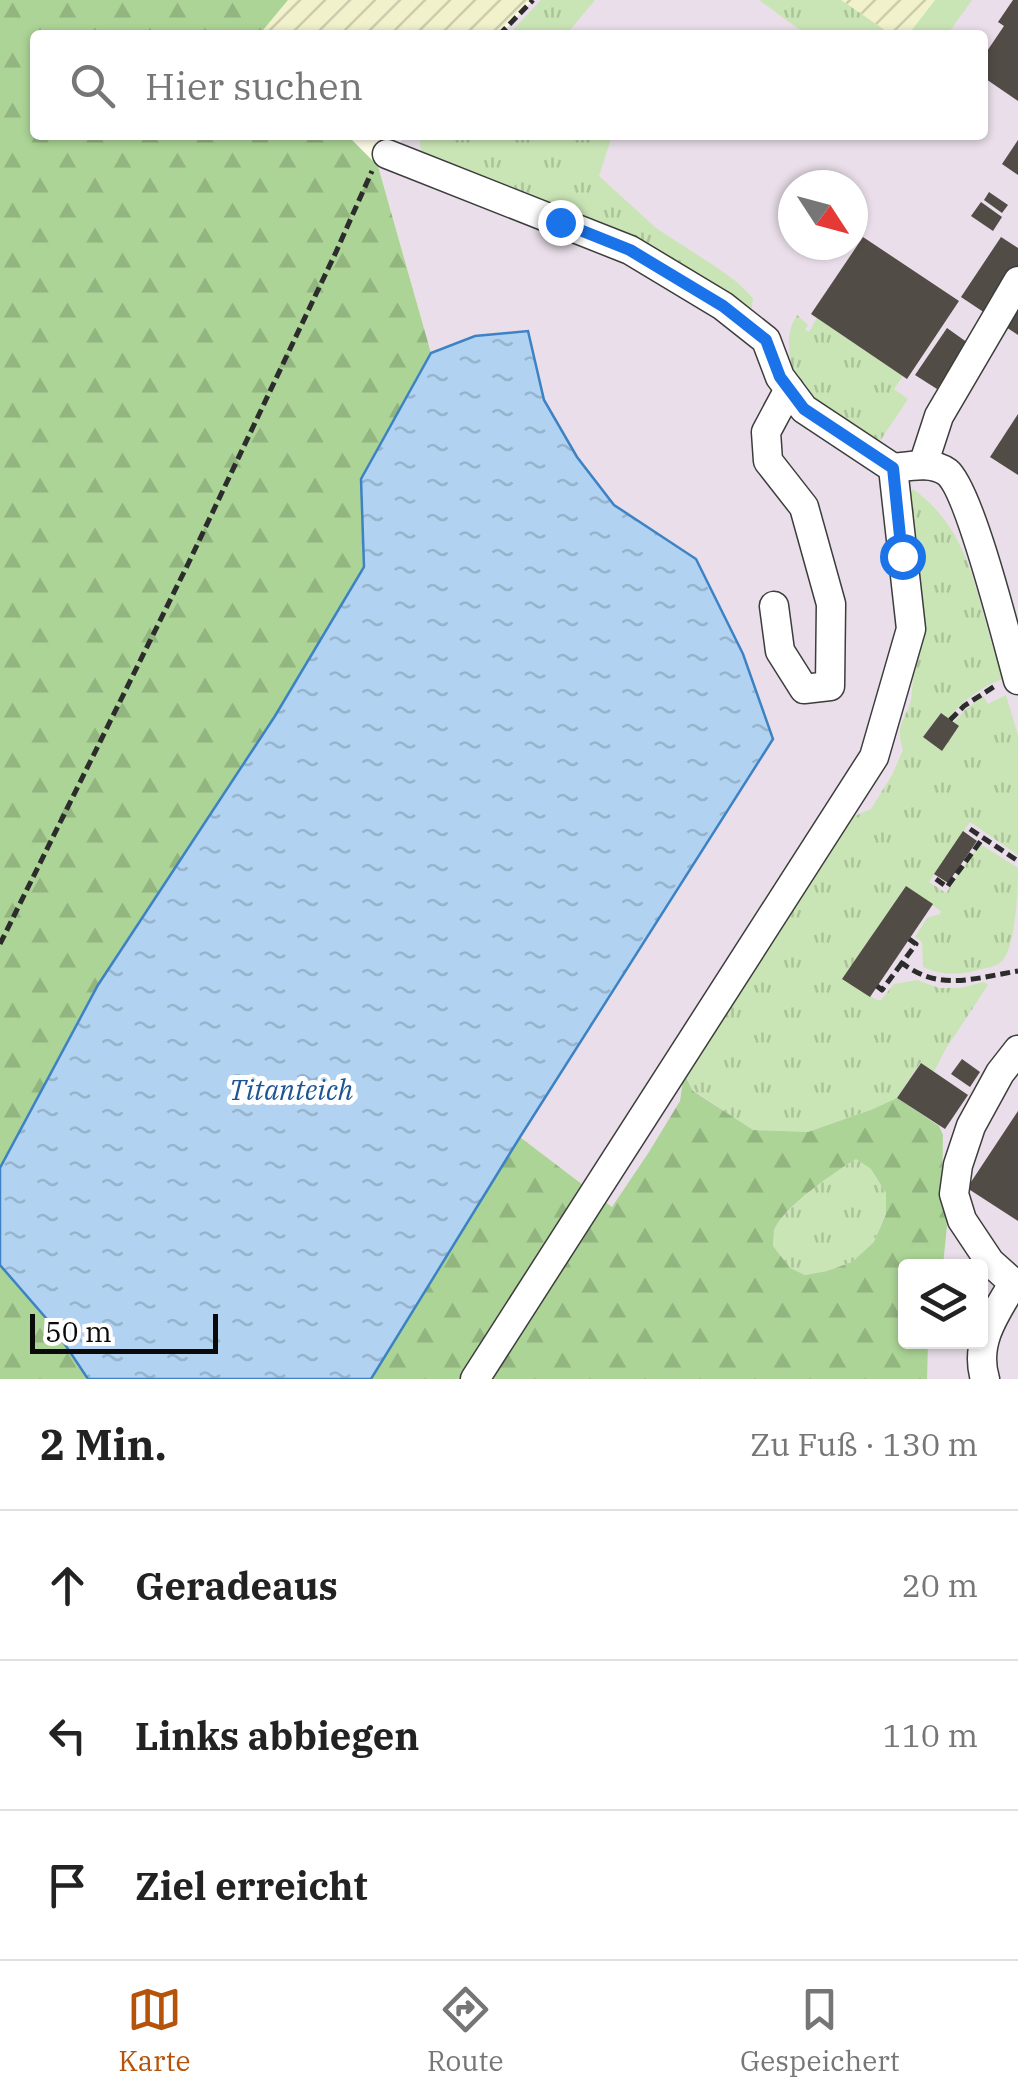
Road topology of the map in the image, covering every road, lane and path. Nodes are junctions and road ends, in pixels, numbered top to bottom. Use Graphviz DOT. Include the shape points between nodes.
graph roads {
  1 [pos="533,0"];
  2 [pos="504,30"];
  3 [pos="387,154"];
  4 [pos="1018,282"];
  5 [pos="789,389"];
  6 [pos="922,465"];
  7 [pos="893,468"];
  8 [pos="774,606"];
  9 [pos="1018,680"];
  10 [pos="950,720"];
  11 [pos="970,829"];
  12 [pos="983,838"];
  13 [pos="1018,861"];
  14 [pos="936,879"];
  15 [pos="909,939"];
  16 [pos="0,944"];
  17 [pos="902,962"];
  18 [pos="1018,971"];
  19 [pos="877,986"];
  20 [pos="1018,1050"];
  21 [pos="1016,1285"];
  22 [pos="475,1379"];
  23 [pos="985,1379"];
  1 -- 2 [label="path"];
  3 -- 5 [label="lane" via="630,250 766,340"];
  3 -- 16 [label="path" via="370,172 189,562"];
  4 -- 6 [label="lane" via="939,416"];
  5 -- 7 [label="lane" via="804,409"];
  5 -- 8 [label="lane" via="766,432 768,461 804,507 832,604 830,686 804,689 780,651"];
  6 -- 7 [label="lane"];
  6 -- 9 [label="lane" via="951,475 962,498"];
  7 -- 22 [label="lane" via="911,629 874,757"];
  9 -- 10 [label="path" via="996,686"];
  11 -- 12 [label="path"];
  12 -- 13 [label="path"];
  12 -- 14 [label="path" via="948,888"];
  15 -- 17 [label="path" via="916,944"];
  17 -- 18 [label="path" via="924,977 958,982"];
  17 -- 19 [label="path" via="882,990"];
  20 -- 21 [label="lane" via="971,1126 954,1194 962,1220 990,1262"];
  21 -- 23 [label="lane" via="981,1346"];
}
